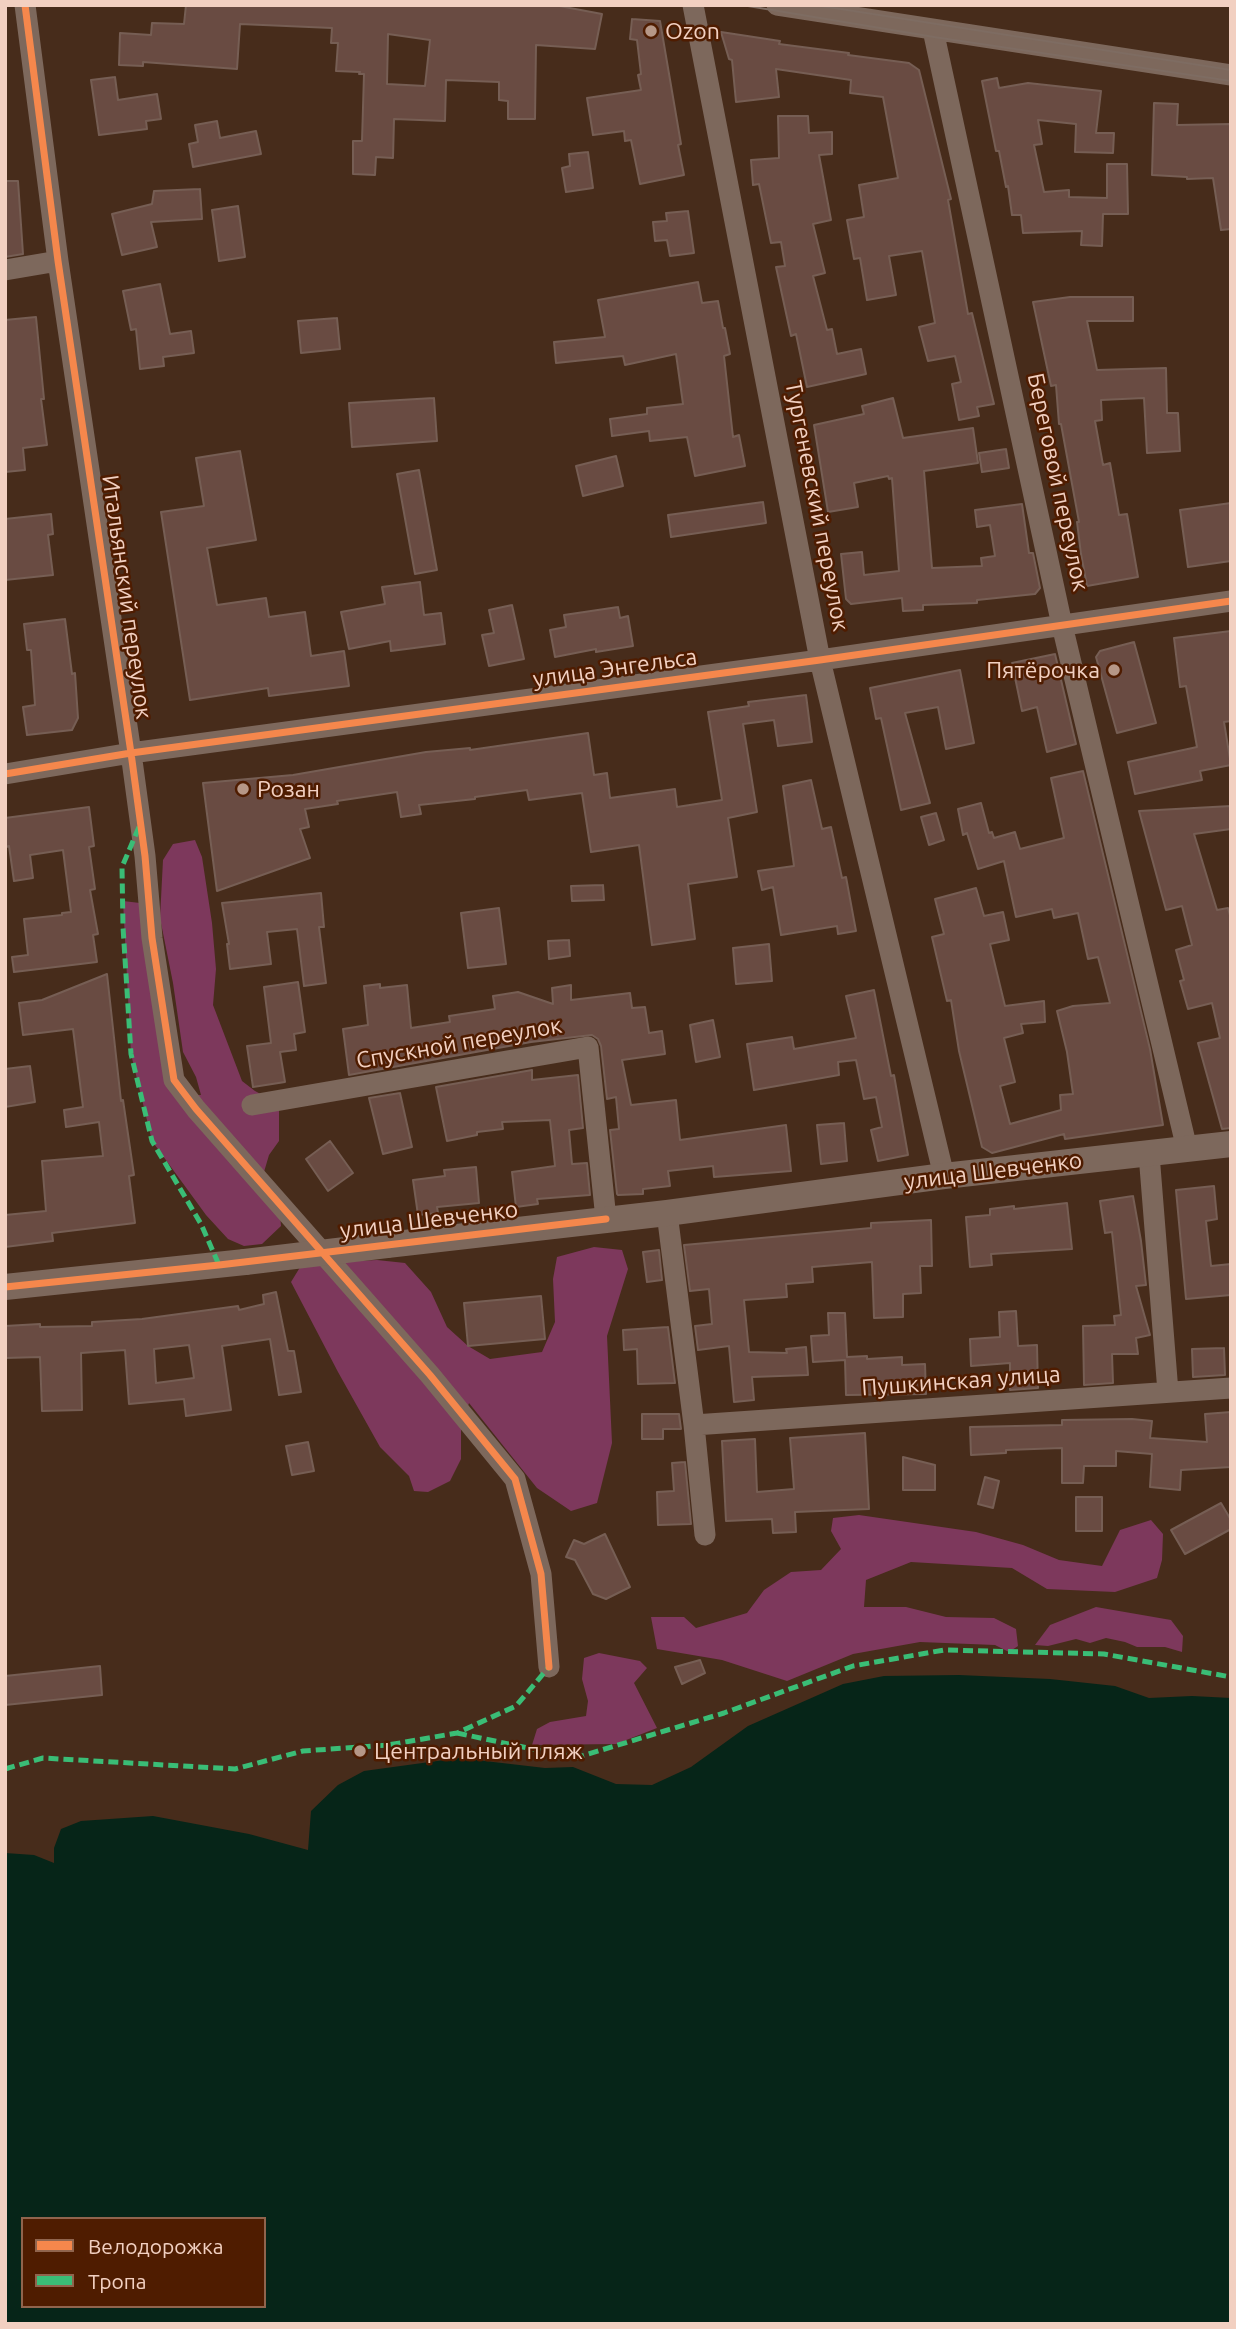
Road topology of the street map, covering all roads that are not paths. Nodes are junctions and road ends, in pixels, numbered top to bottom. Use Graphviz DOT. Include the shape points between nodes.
graph roads {
  1 [pos="25,5"];
  2 [pos="693,5"];
  3 [pos="777,5"];
  4 [pos="933,30"];
  5 [pos="1231,75"];
  6 [pos="58,261"];
  7 [pos="5,270"];
  8 [pos="1231,601"];
  9 [pos="1062,625"];
  10 [pos="820,660"];
  11 [pos="131,753"];
  12 [pos="5,774"];
  13 [pos="252,1105"];
  14 [pos="1231,1144"];
  15 [pos="1187,1149"];
  16 [pos="1149,1154"];
  17 [pos="944,1176"];
  18 [pos="667,1213"];
  19 [pos="606,1219"];
  20 [pos="5,1287"];
  21 [pos="1231,1388"];
  22 [pos="1168,1392"];
  23 [pos="694,1425"];
  24 [pos="705,1535"];
  25 [pos="549,1667"];
  1 -- 6 [label="street, Итальянский переулок"];
  2 -- 10 [label="street, Тургеневский переулок"];
  3 -- 4 [label="street"];
  4 -- 5 [label="street"];
  4 -- 9 [label="street, Береговой переулок"];
  6 -- 7 [label="street"];
  6 -- 11 [label="street, Итальянский переулок"];
  8 -- 9 [label="street, улица Энгельса"];
  9 -- 10 [label="street, улица Энгельса"];
  9 -- 15 [label="street, Береговой переулок"];
  10 -- 11 [label="street, улица Энгельса"];
  10 -- 17 [label="street, Тургеневский переулок"];
  11 -- 12 [label="street, улица Энгельса"];
  11 -- 25 [label="street, Итальянский переулок" via="174,1080 515,1479 541,1574"];
  13 -- 19 [label="street, Спускной переулок" via="588,1047"];
  14 -- 15 [label="street, улица Шевченко"];
  15 -- 16 [label="street, улица Шевченко"];
  16 -- 17 [label="street, улица Шевченко"];
  16 -- 22 [label="street"];
  17 -- 18 [label="street, улица Шевченко"];
  18 -- 19 [label="street, улица Шевченко"];
  18 -- 23 [label="street"];
  19 -- 20 [label="street, улица Шевченко, bridge"];
  21 -- 22 [label="street, Пушкинская улица"];
  22 -- 23 [label="street, Пушкинская улица"];
  23 -- 24 [label="street"];
}
